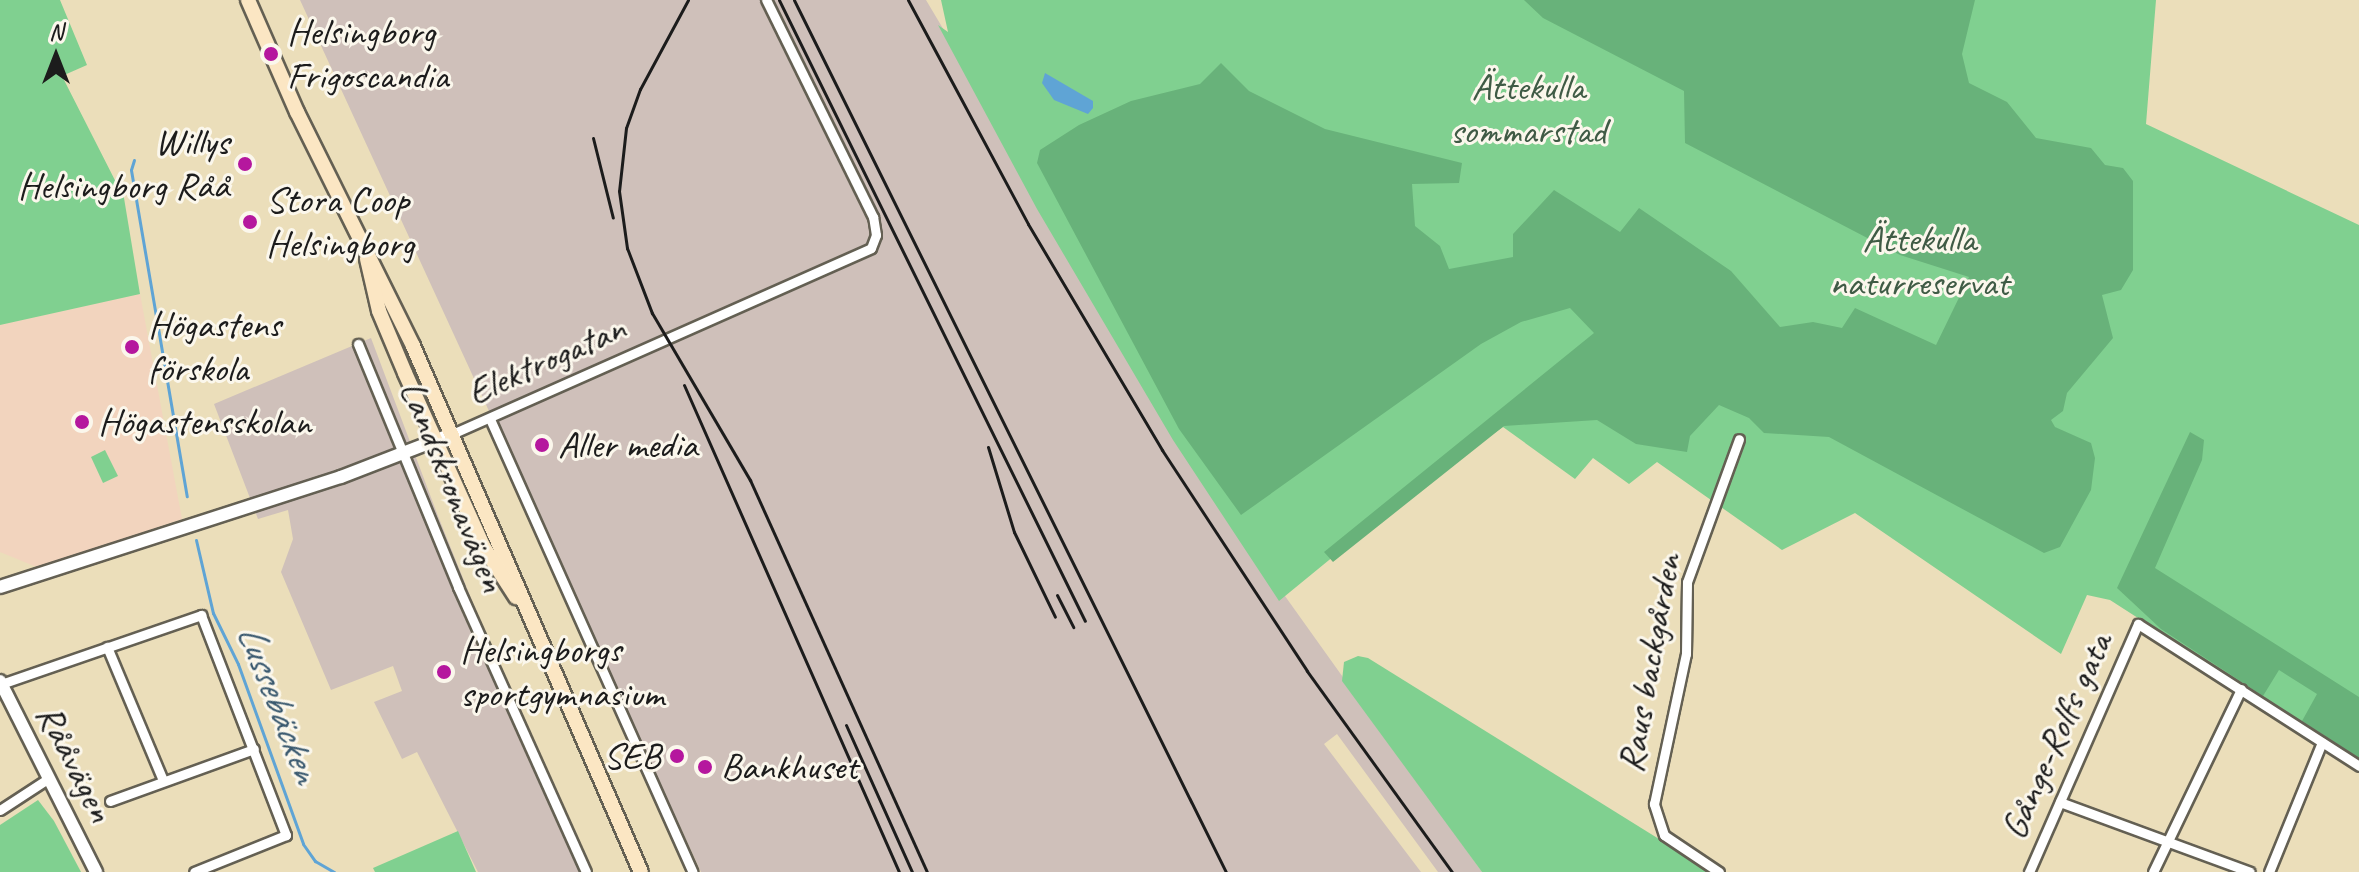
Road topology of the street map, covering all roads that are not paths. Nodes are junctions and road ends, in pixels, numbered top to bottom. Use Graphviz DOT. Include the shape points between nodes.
graph roads {
  1 [pos="248,0"];
  2 [pos="766,0"];
  3 [pos="367,259"];
  4 [pos="358,344"];
  5 [pos="490,419"];
  6 [pos="452,434"];
  7 [pos="1739,439"];
  8 [pos="436,442"];
  9 [pos="405,455"];
  10 [pos="0,587"];
  11 [pos="519,600"];
  12 [pos="107,647"];
  13 [pos="1,682"];
  14 [pos="2241,689"];
  15 [pos="2322,742"];
  16 [pos="254,749"];
  17 [pos="2359,766"];
  18 [pos="49,778"];
  19 [pos="163,780"];
  20 [pos="110,801"];
  21 [pos="2060,802"];
  22 [pos="0,810"];
  23 [pos="2167,844"];
  24 [pos="96,872"];
  25 [pos="194,872"];
  26 [pos="586,872"];
  27 [pos="641,872"];
  28 [pos="693,872"];
  29 [pos="1719,872"];
  30 [pos="2029,872"];
  31 [pos="2153,872"];
  32 [pos="2250,872"];
  33 [pos="2269,872"];
  1 -- 3 [label="main road, Landskronavägen"];
  2 -- 5 [label="street, Elektrogatan" via="873,217 876,238 865,253"];
  3 -- 6 [label="main road, Landskronavägen" via="381,276"];
  3 -- 8 [label="main road, Landskronavägen" via="379,311"];
  4 -- 9 [label="street, Landskronavägen"];
  5 -- 6 [label="street, Elektrogatan"];
  5 -- 28 [label="street, Landskronavägen"];
  6 -- 8 [label="street, Elektrogatan"];
  6 -- 11 [label="main road, Landskronavägen" via="515,576"];
  7 -- 29 [label="street, Raus backgården" via="1687,582 1686,654 1654,811 1670,841"];
  8 -- 9 [label="street, Elektrogatan"];
  8 -- 11 [label="main road, Landskronavägen" via="483,546"];
  9 -- 10 [label="street, Elektrogatan"];
  9 -- 26 [label="street, Landskronavägen"];
  11 -- 27 [label="main road, Landskronavägen"];
  12 -- 13 [label="street"];
  12 -- 16 [label="street" via="201,615"];
  12 -- 19 [label="street"];
  13 -- 18 [label="street, Rååvägen"];
  14 -- 15 [label="street"];
  14 -- 21 [label="street, Gånge-Rolfs gata" via="2138,624"];
  14 -- 23 [label="street"];
  15 -- 17 [label="street"];
  15 -- 33 [label="street"];
  16 -- 19 [label="street"];
  16 -- 25 [label="street" via="286,835"];
  18 -- 22 [label="street"];
  18 -- 24 [label="street, Rååvägen"];
  19 -- 20 [label="street"];
  21 -- 23 [label="street"];
  21 -- 30 [label="street, Gånge-Rolfs gata"];
  23 -- 31 [label="street"];
  23 -- 32 [label="street"];
}
